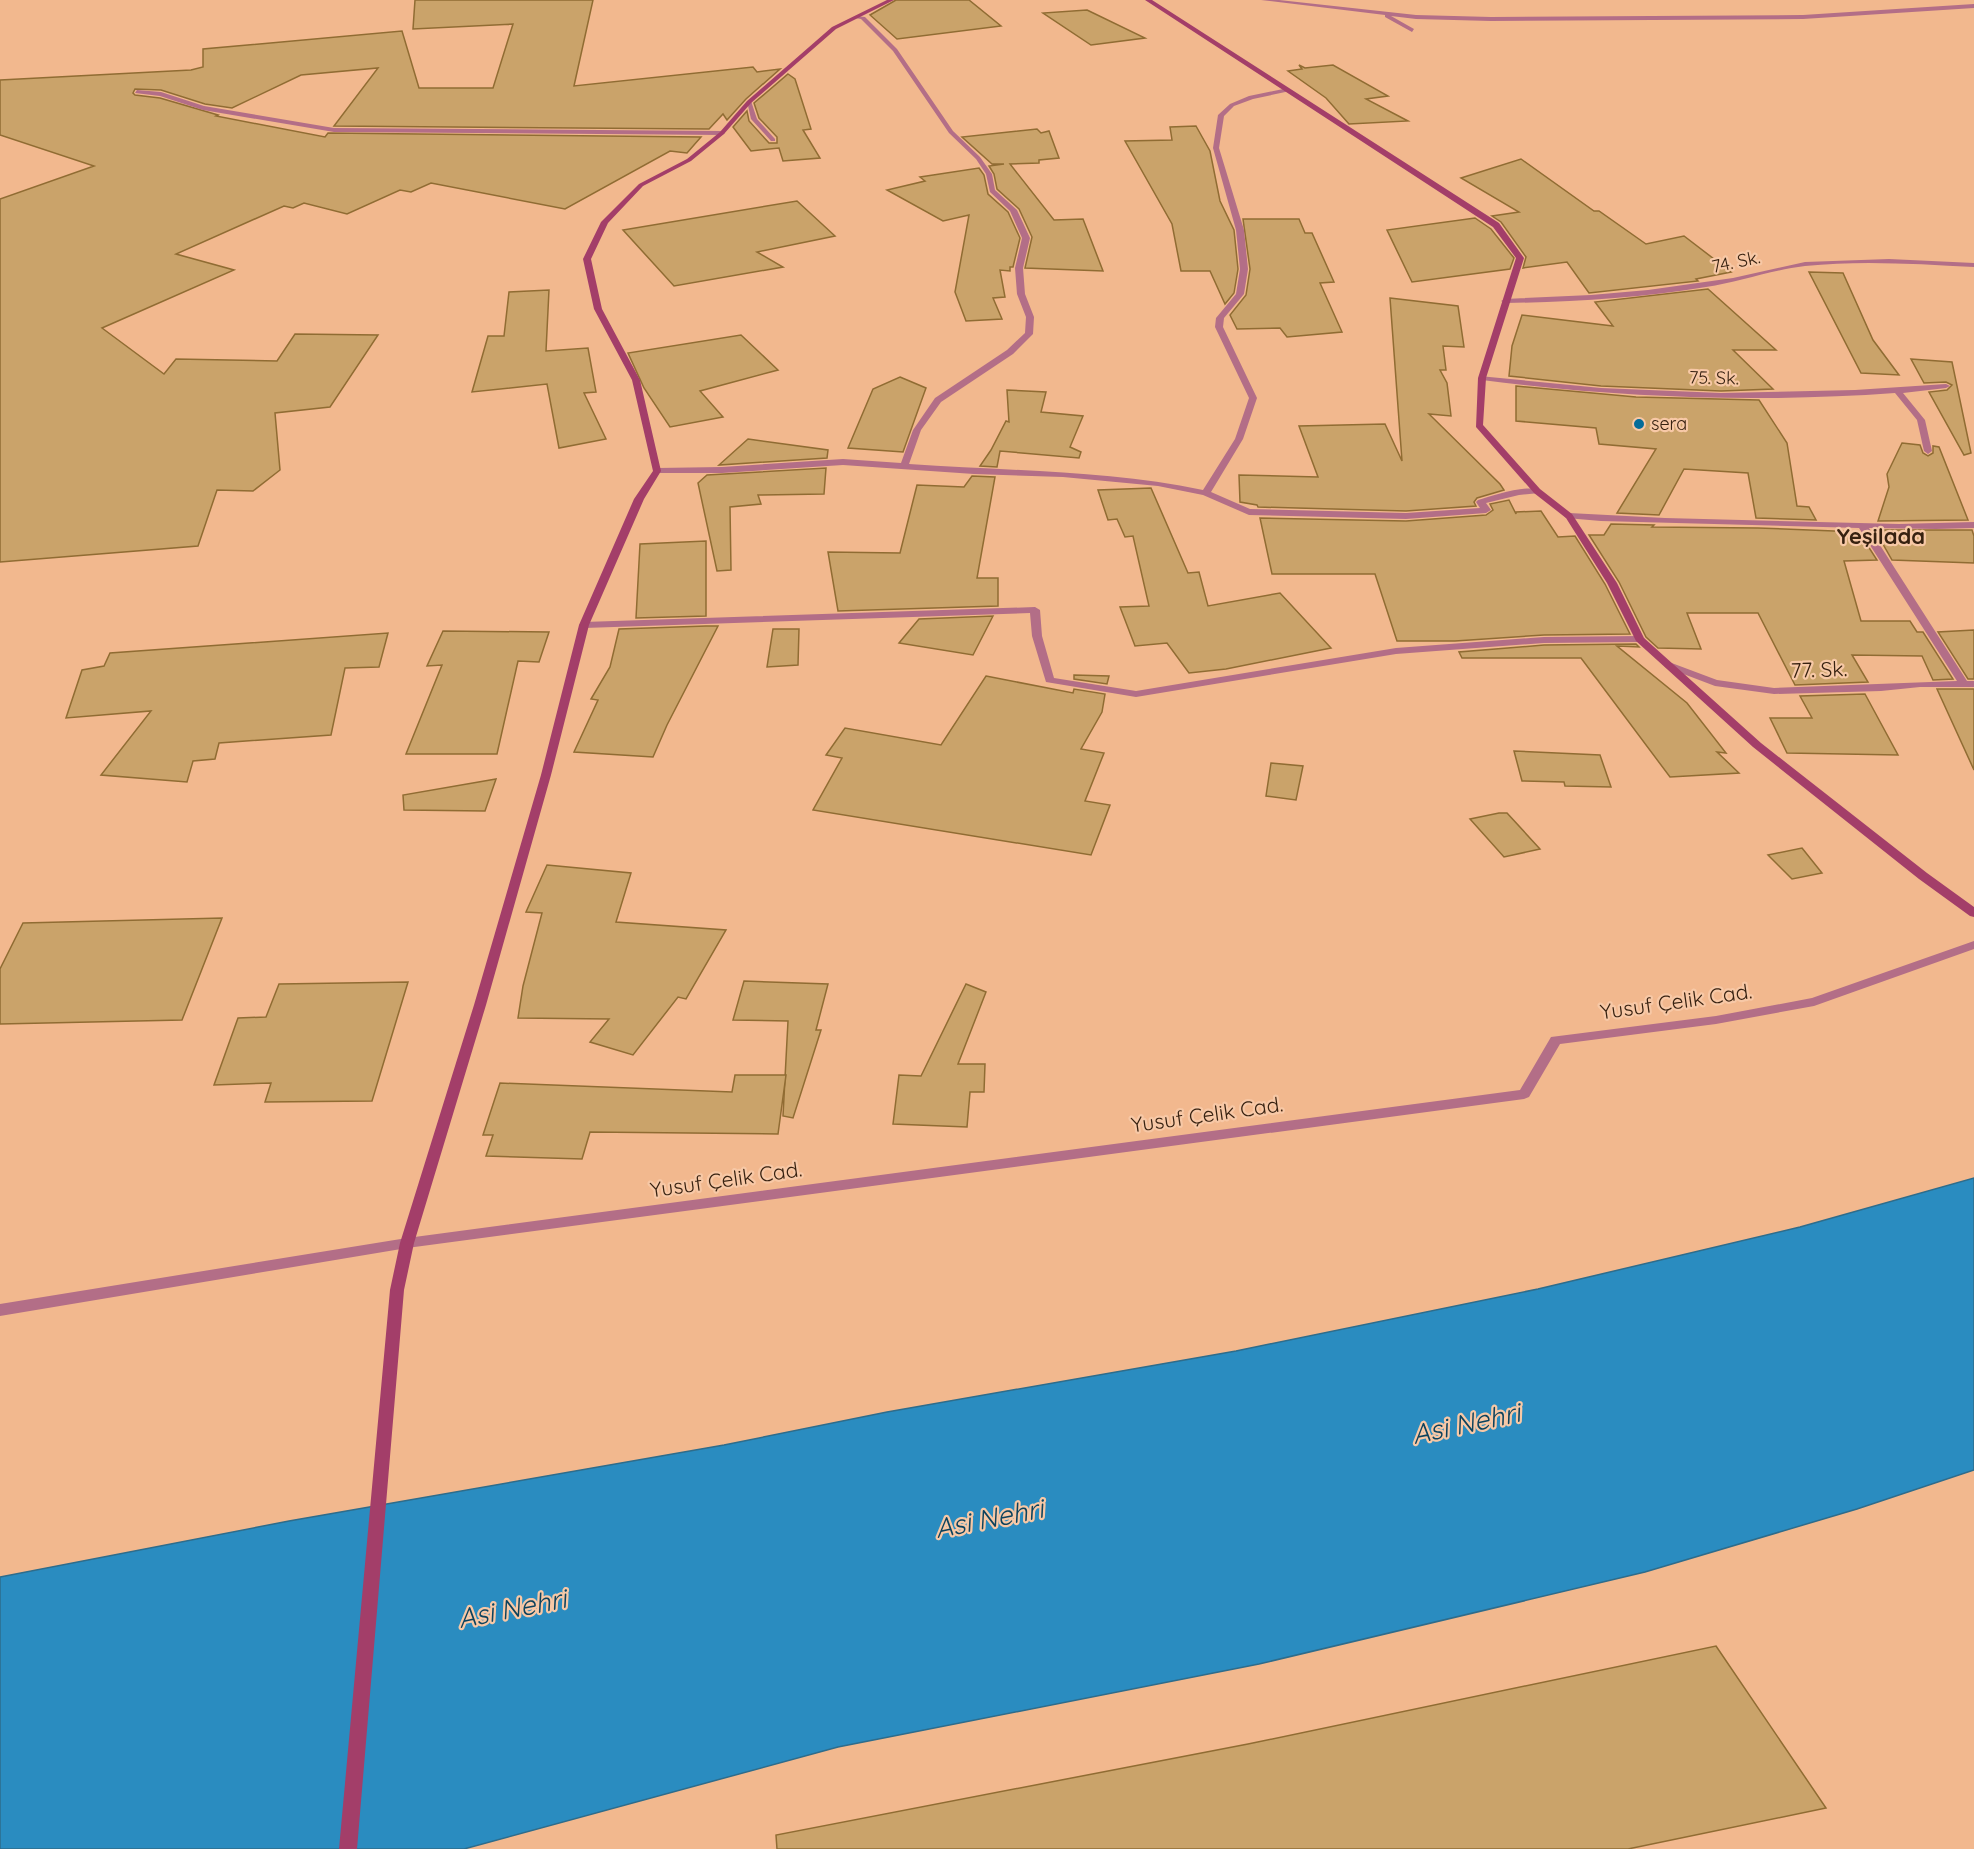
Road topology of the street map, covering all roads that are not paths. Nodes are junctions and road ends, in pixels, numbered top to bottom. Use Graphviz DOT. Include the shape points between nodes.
graph roads {
  1 [pos="891,0"];
  2 [pos="1148,0"];
  3 [pos="1264,0"];
  4 [pos="1974,6"];
  5 [pos="1384,14"];
  6 [pos="857,17"];
  7 [pos="1412,30"];
  8 [pos="1288,90"];
  9 [pos="137,92"];
  10 [pos="749,102"];
  11 [pos="722,133"];
  12 [pos="773,140"];
  13 [pos="1974,265"];
  14 [pos="1505,301"];
  15 [pos="1482,378"];
  16 [pos="1946,386"];
  17 [pos="1898,392"];
  18 [pos="1770,395"];
  19 [pos="1776,405"];
  20 [pos="1928,451"];
  21 [pos="904,466"];
  22 [pos="657,471"];
  23 [pos="1537,491"];
  24 [pos="1206,492"];
  25 [pos="1569,516"];
  26 [pos="1862,525"];
  27 [pos="1974,525"];
  28 [pos="584,626"];
  29 [pos="1640,639"];
  30 [pos="1670,665"];
  31 [pos="1969,684"];
  32 [pos="1974,913"];
  33 [pos="1974,945"];
  34 [pos="407,1244"];
  35 [pos="0,1310"];
  36 [pos="348,1849"];
  1 -- 6 [label="street"];
  2 -- 8 [label="street"];
  3 -- 5 [label="street"];
  4 -- 5 [label="street" via="1703,19 1491,20"];
  5 -- 7 [label="street"];
  6 -- 10 [label="street" via="834,28"];
  6 -- 21 [label="street" via="863,18 895,50 951,132 978,158 992,191 1013,210 1026,238 1019,267 1021,294 1030,317 1029,334 1010,352 938,400 917,430"];
  8 -- 14 [label="street" via="1496,225 1520,258"];
  8 -- 24 [label="street" via="1251,97 1221,115 1216,148 1240,230 1244,269 1240,294 1220,318 1219,327 1254,398 1239,439"];
  9 -- 11 [label="street" via="161,94 203,108 334,130"];
  10 -- 11 [label="street"];
  10 -- 12 [label="street" via="754,119"];
  11 -- 22 [label="street" via="689,160 641,185 604,222 587,259 598,309 636,380"];
  13 -- 14 [label="street, 74. Sk." via="1862,260 1802,264 1735,279 1630,294"];
  14 -- 15 [label="street"];
  15 -- 18 [label="street, 75. Sk." via="1640,394"];
  15 -- 23 [label="street" via="1479,425"];
  16 -- 17 [label="street, 75. Sk."];
  17 -- 18 [label="street, 75. Sk."];
  17 -- 20 [label="street" via="1921,420"];
  18 -- 19 [label="street"];
  21 -- 22 [label="street" via="843,462"];
  21 -- 24 [label="street" via="1063,474"];
  22 -- 28 [label="street" via="639,499"];
  23 -- 24 [label="street" via="1481,502 1486,510 1406,516 1249,512"];
  23 -- 25 [label="street"];
  25 -- 26 [label="street" via="1653,522"];
  25 -- 29 [label="street" via="1612,583"];
  26 -- 27 [label="street"];
  26 -- 31 [label="street"];
  28 -- 29 [label="street" via="1035,610 1037,636 1050,680 1136,694 1396,651 1544,640"];
  28 -- 34 [label="street" via="487,982"];
  29 -- 30 [label="street"];
  30 -- 31 [label="street, 77. Sk." via="1714,683 1774,691"];
  30 -- 32 [label="street" via="1757,745"];
  33 -- 34 [label="street, Yusuf Çelik Cad." via="1814,1002 1716,1020 1556,1040 1524,1094"];
  34 -- 35 [label="street"];
  34 -- 36 [label="street" via="397,1290"];
}
